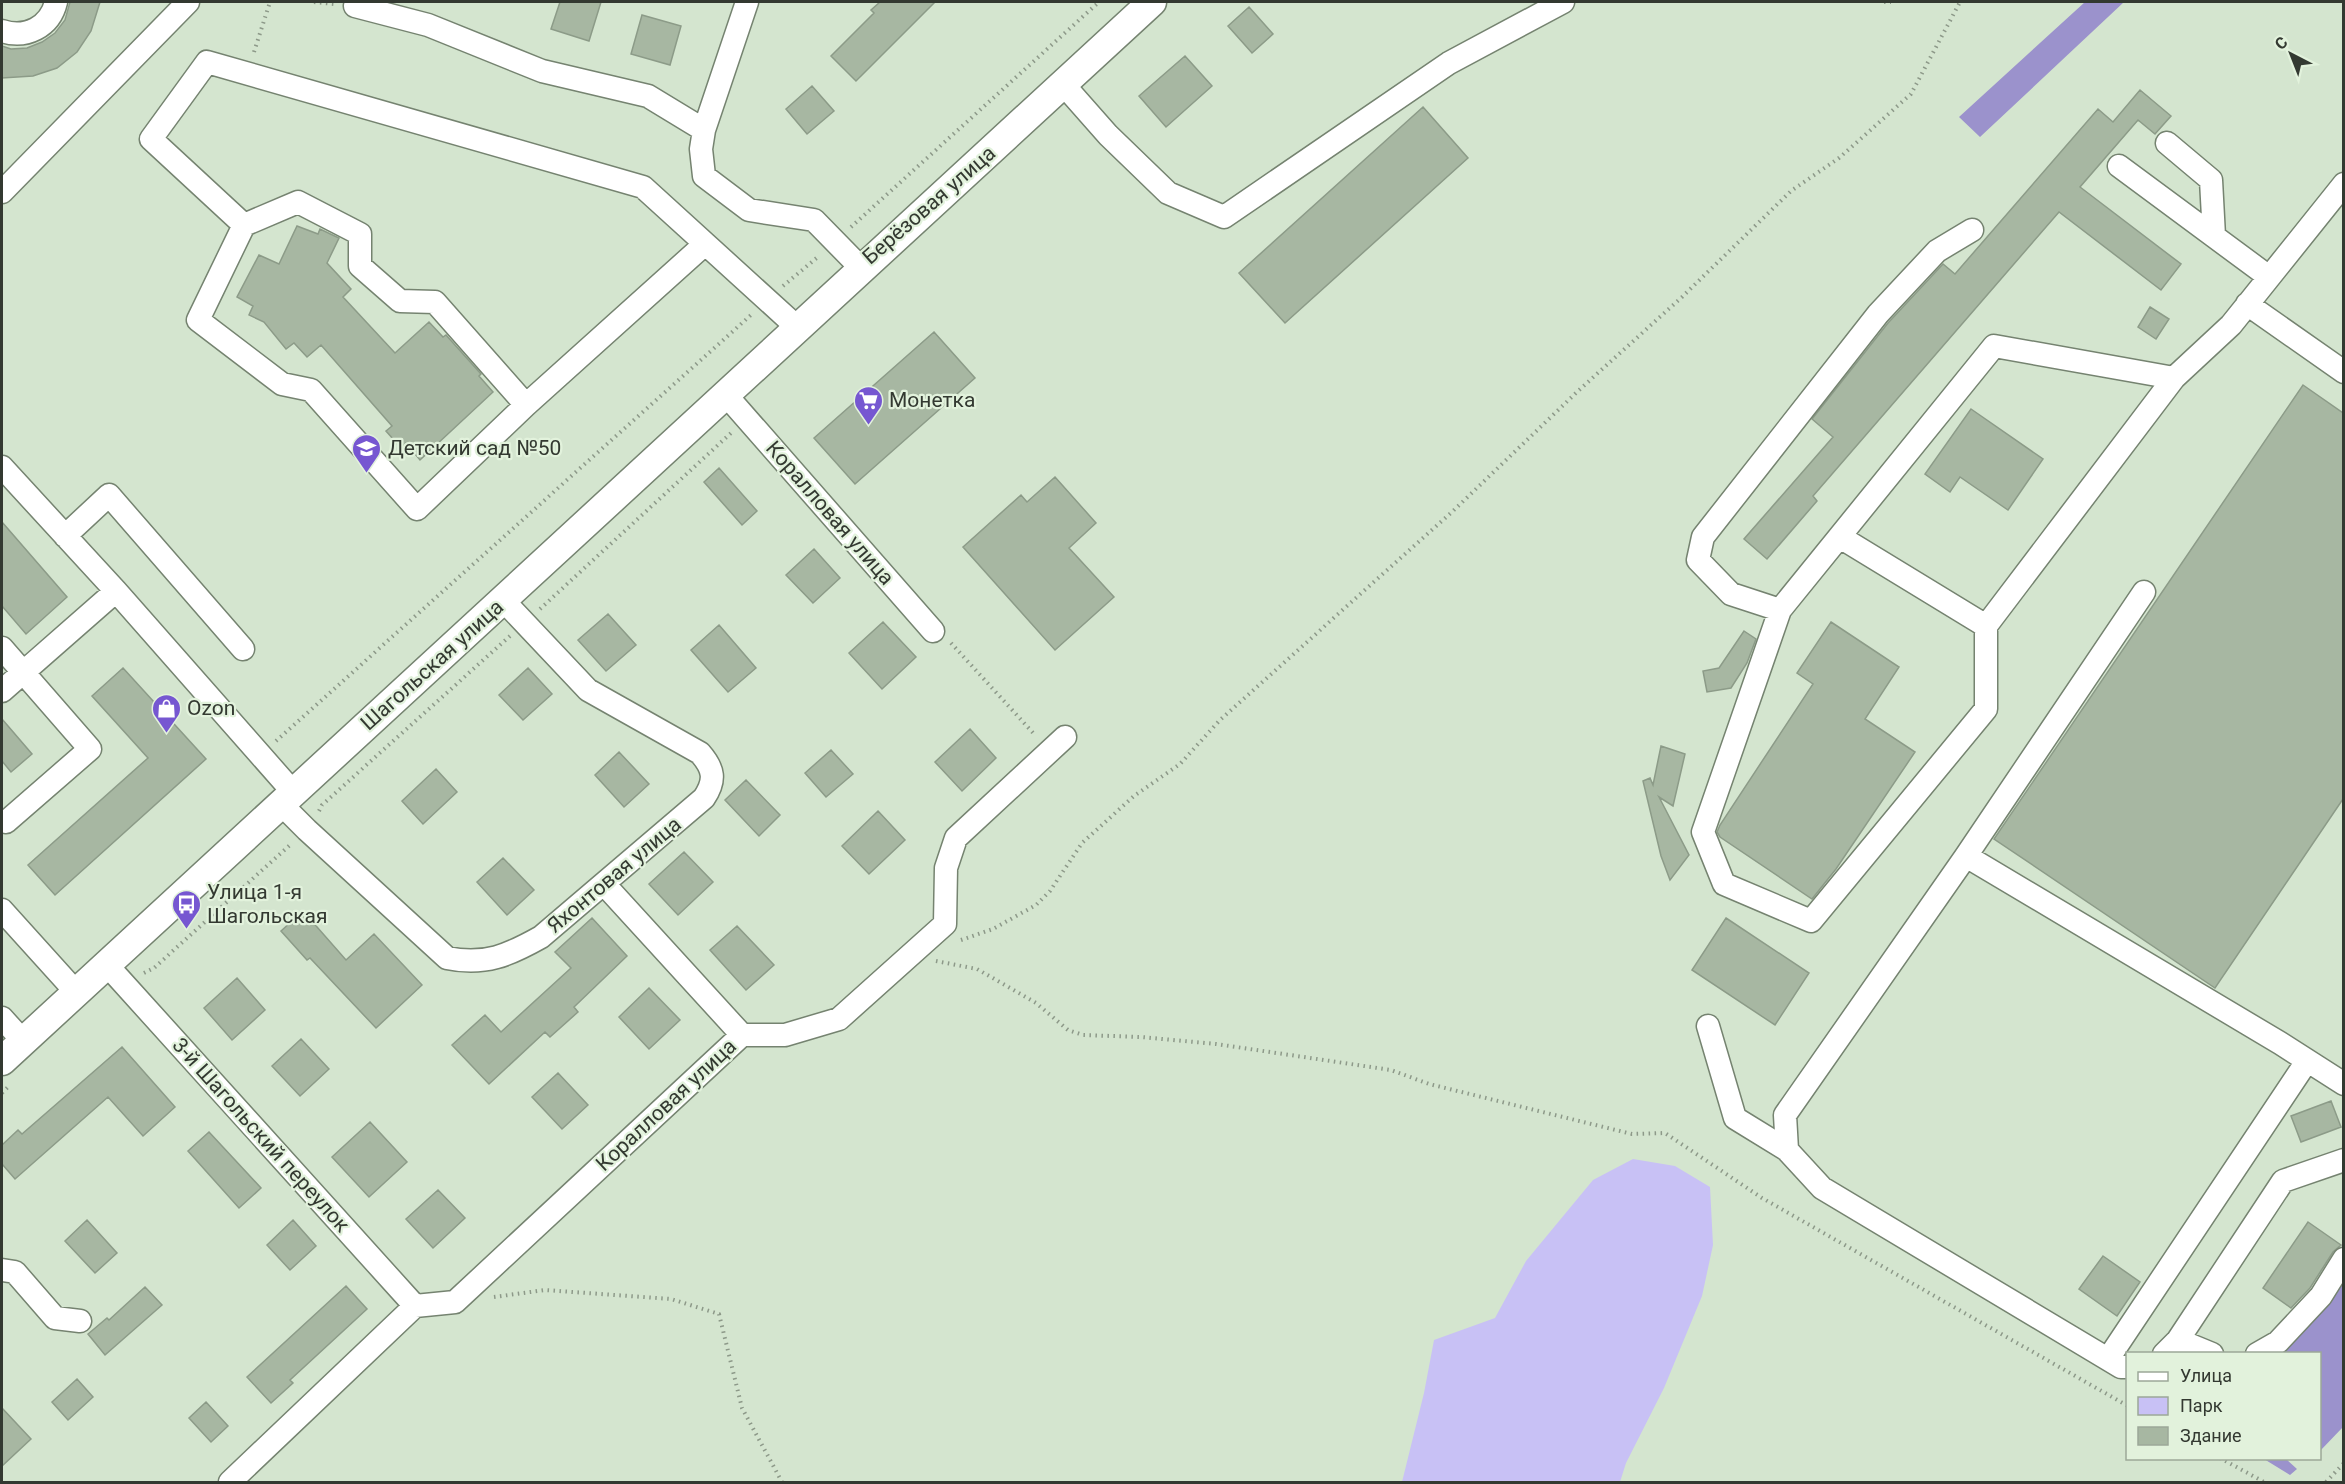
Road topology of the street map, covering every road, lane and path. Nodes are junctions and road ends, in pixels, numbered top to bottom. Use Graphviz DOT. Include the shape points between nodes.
graph roads {
  1 [pos="56,2"];
  2 [pos="188,2"];
  3 [pos="270,2"];
  4 [pos="747,2"];
  5 [pos="1099,2"];
  6 [pos="1152,2"];
  7 [pos="1563,2"];
  8 [pos="1884,2"];
  9 [pos="1892,2"];
  10 [pos="1960,2"];
  11 [pos="355,6"];
  12 [pos="2,31"];
  13 [pos="248,73"];
  14 [pos="1063,84"];
  15 [pos="704,130"];
  16 [pos="2168,142"];
  17 [pos="2119,166"];
  18 [pos="2343,184"];
  19 [pos="2,192"];
  20 [pos="244,225"];
  21 [pos="1972,230"];
  22 [pos="2214,236"];
  23 [pos="835,242"];
  24 [pos="705,244"];
  25 [pos="862,269"];
  26 [pos="2269,277"];
  27 [pos="767,300"];
  28 [pos="2247,304"];
  29 [pos="798,328"];
  30 [pos="2343,372"];
  31 [pos="2174,378"];
  32 [pos="726,395"];
  33 [pos="526,405"];
  34 [pos="747,418"];
  35 [pos="2,467"];
  36 [pos="65,536"];
  37 [pos="1840,537"];
  38 [pos="116,591"];
  39 [pos="2144,592"];
  40 [pos="503,600"];
  41 [pos="1780,610"];
  42 [pos="525,623"];
  43 [pos="1986,626"];
  44 [pos="933,631"];
  45 [pos="2,648"];
  46 [pos="243,649"];
  47 [pos="22,672"];
  48 [pos="2,691"];
  49 [pos="1057,744"];
  50 [pos="260,755"];
  51 [pos="287,798"];
  52 [pos="6,822"];
  53 [pos="307,830"];
  54 [pos="1966,856"];
  55 [pos="604,884"];
  56 [pos="2,910"];
  57 [pos="952,942"];
  58 [pos="912,956"];
  59 [pos="114,973"];
  60 [pos="76,992"];
  61 [pos="2,1018"];
  62 [pos="1708,1026"];
  63 [pos="742,1035"];
  64 [pos="23,1041"];
  65 [pos="2307,1060"];
  66 [pos="10,1069"];
  67 [pos="2343,1084"];
  68 [pos="2,1093"];
  69 [pos="1787,1150"];
  70 [pos="2343,1160"];
  71 [pos="2343,1259"];
  72 [pos="2,1270"];
  73 [pos="455,1302"];
  74 [pos="415,1306"];
  75 [pos="80,1321"];
  76 [pos="2171,1347"];
  77 [pos="2205,1352"];
  78 [pos="2259,1352"];
  79 [pos="2118,1363"];
  80 [pos="2126,1405"];
  81 [pos="2224,1460"];
  82 [pos="2343,1463"];
  83 [pos="230,1482"];
  84 [pos="782,1482"];
  85 [pos="2264,1482"];
  86 [pos="2326,1482"];
  1 -- 12 [label="street" via="49,18 39,27 26,33"];
  2 -- 19 [label="street"];
  3 -- 13 [label="path"];
  4 -- 15 [label="street"];
  5 -- 23 [label="path"];
  6 -- 14 [label="main road, Берёзовая улица"];
  7 -- 14 [label="street" via="1449,63 1224,217 1168,194"];
  8 -- 9 [label="path"];
  10 -- 57 [label="path" via="1911,94 1839,158 1791,191 1453,511 1220,720 1180,764 1134,796 1082,843 1036,905 993,930"];
  11 -- 15 [label="street" via="428,25 542,71 648,96"];
  13 -- 20 [label="street" via="207,62 151,139"];
  13 -- 24 [label="street" via="643,187"];
  14 -- 25 [label="main road, Берёзовая улица"];
  15 -- 23 [label="street, Берёзовая улица" via="704,176 750,210 814,220"];
  16 -- 22 [label="street" via="2211,180"];
  17 -- 22 [label="street"];
  18 -- 26 [label="street"];
  20 -- 33 [label="street" via="298,202 360,234 360,266 400,301 435,302"];
  20 -- 33 [label="street" via="198,320 282,384 311,390 417,509"];
  21 -- 41 [label="street" via="1937,251 1878,314 1703,537 1698,561 1731,594"];
  22 -- 26 [label="street"];
  23 -- 25 [label="street, Берёзовая улица"];
  23 -- 27 [label="path"];
  24 -- 27 [label="street"];
  24 -- 33 [label="street"];
  25 -- 29 [label="main road, Шагольская улица"];
  26 -- 28 [label="street"];
  27 -- 29 [label="street"];
  27 -- 50 [label="path"];
  28 -- 30 [label="street"];
  28 -- 31 [label="street" via="2231,325"];
  29 -- 32 [label="main road, Шагольская улица"];
  31 -- 37 [label="street" via="1994,346"];
  31 -- 43 [label="street"];
  32 -- 34 [label="street, Коралловая улица"];
  32 -- 40 [label="main road, Шагольская улица"];
  34 -- 42 [label="path"];
  34 -- 44 [label="street, Коралловая улица"];
  35 -- 36 [label="street, Яхонтовая улица"];
  36 -- 38 [label="street, Яхонтовая улица"];
  36 -- 46 [label="street" via="108,495"];
  37 -- 41 [label="street"];
  37 -- 43 [label="street"];
  38 -- 47 [label="street"];
  38 -- 50 [label="street, Яхонтовая улица"];
  39 -- 54 [label="street"];
  40 -- 42 [label="street, Яхонтовая улица"];
  40 -- 51 [label="main road, Шагольская улица"];
  41 -- 43 [label="street" via="1703,832 1724,884 1811,921 1986,709"];
  42 -- 53 [label="path" via="322,805"];
  42 -- 55 [label="street, Яхонтовая улица" via="588,690 700,753 713,775 704,798"];
  44 -- 49 [label="path" via="952,643"];
  45 -- 47 [label="street"];
  47 -- 48 [label="street"];
  47 -- 52 [label="street" via="90,749"];
  49 -- 58 [label="street, Коралловая улица" via="956,838 946,868 945,924"];
  50 -- 51 [label="street, Яхонтовая улица"];
  51 -- 53 [label="street, Яхонтовая улица"];
  51 -- 59 [label="main road, Шагольская улица"];
  53 -- 55 [label="street, Яхонтовая улица" via="447,957 467,962 491,960 541,937"];
  53 -- 59 [label="path" via="154,968"];
  54 -- 65 [label="street"];
  54 -- 69 [label="street" via="1785,1115"];
  55 -- 63 [label="street"];
  56 -- 60 [label="street"];
  58 -- 63 [label="street, Коралловая улица" via="839,1019 785,1035"];
  58 -- 80 [label="path" via="977,969 1083,1035 1216,1044 1391,1070 1429,1084 1632,1134 1665,1133 1762,1198"];
  59 -- 60 [label="main road, Шагольская улица"];
  59 -- 74 [label="street, 3-й Шагольский переулок"];
  60 -- 64 [label="main road, Шагольская улица"];
  61 -- 64 [label="street"];
  62 -- 69 [label="street" via="1735,1118"];
  63 -- 73 [label="street, Коралловая улица"];
  64 -- 66 [label="main road, Шагольская улица"];
  65 -- 67 [label="street"];
  65 -- 79 [label="street"];
  66 -- 68 [label="path"];
  69 -- 79 [label="street" via="1822,1188"];
  70 -- 76 [label="street" via="2283,1181"];
  71 -- 78 [label="street" via="2320,1296 2278,1342"];
  72 -- 75 [label="street" via="15,1272 56,1318"];
  73 -- 74 [label="street"];
  73 -- 84 [label="path" via="545,1290 671,1299 719,1314 742,1408"];
  74 -- 83 [label="street"];
  76 -- 77 [label="street"];
  81 -- 85 [label="path"];
  82 -- 86 [label="path"];
}
